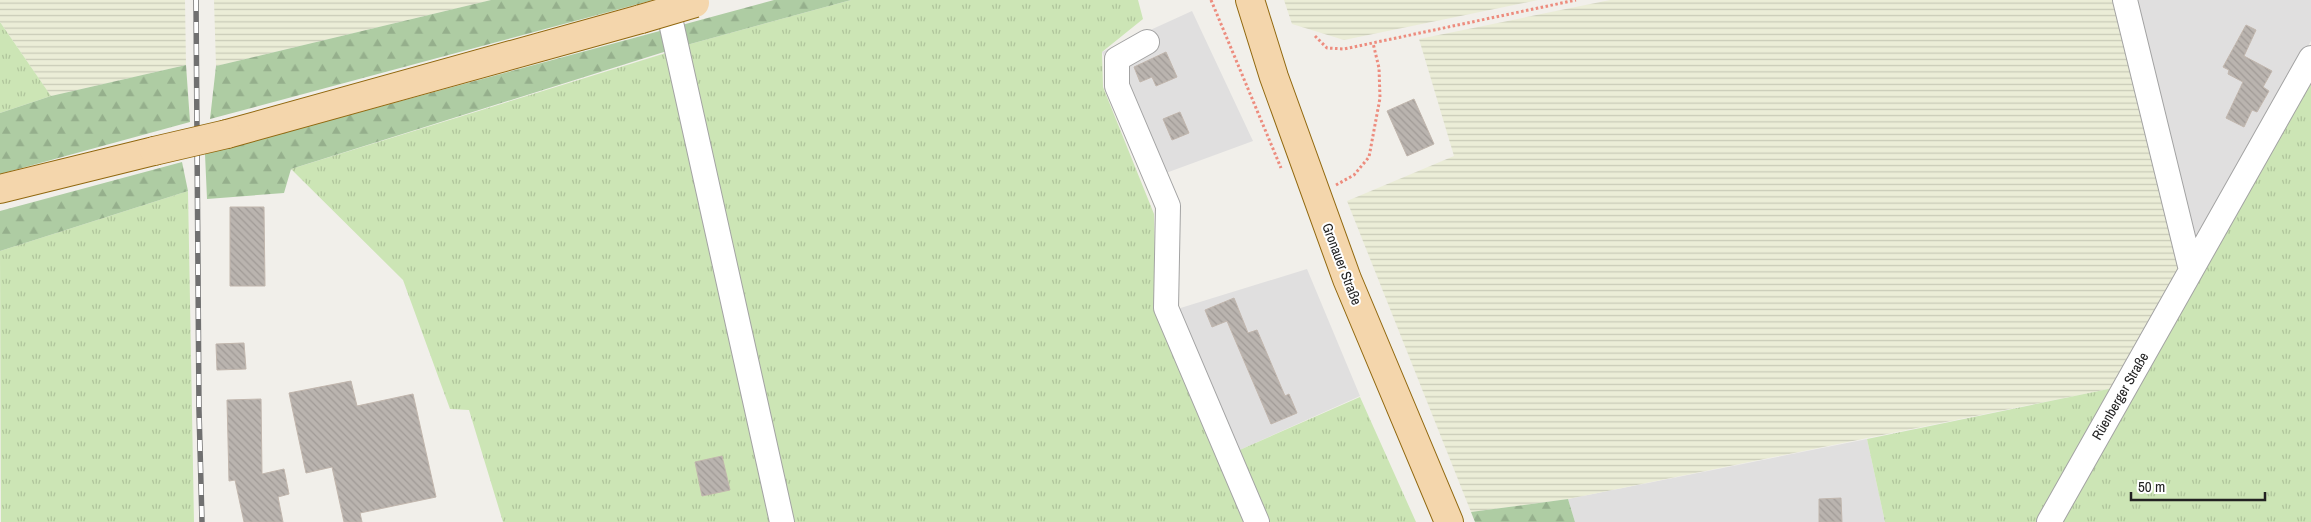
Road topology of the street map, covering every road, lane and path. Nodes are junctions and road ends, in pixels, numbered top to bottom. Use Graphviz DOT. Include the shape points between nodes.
graph roads {
  1 [pos="666,0"];
  2 [pos="1250,0"];
  3 [pos="1576,0"];
  4 [pos="2124,0"];
  5 [pos="702,2"];
  6 [pos="1315,36"];
  7 [pos="1147,42"];
  8 [pos="1373,43"];
  9 [pos="2311,58"];
  10 [pos="1332,178"];
  11 [pos="0,189"];
  12 [pos="2191,270"];
  13 [pos="782,522"];
  14 [pos="1257,522"];
  15 [pos="1449,522"];
  16 [pos="2049,522"];
  1 -- 13 [label="street"];
  2 -- 15 [label="main road, Gronauer Straße" via="1274,77 1347,279"];
  3 -- 8 [label="path"];
  4 -- 12 [label="street"];
  5 -- 11 [label="main road, bridge" via="227,134"];
  6 -- 8 [label="path" via="1327,48 1344,50"];
  7 -- 14 [label="street" via="1117,59 1117,86 1168,206 1166,308"];
  8 -- 10 [label="path" via="1379,68 1380,98 1369,157 1354,175 1334,186"];
  9 -- 12 [label="street, Rüenberger Straße"];
  12 -- 16 [label="street, Rüenberger Straße"];
}
